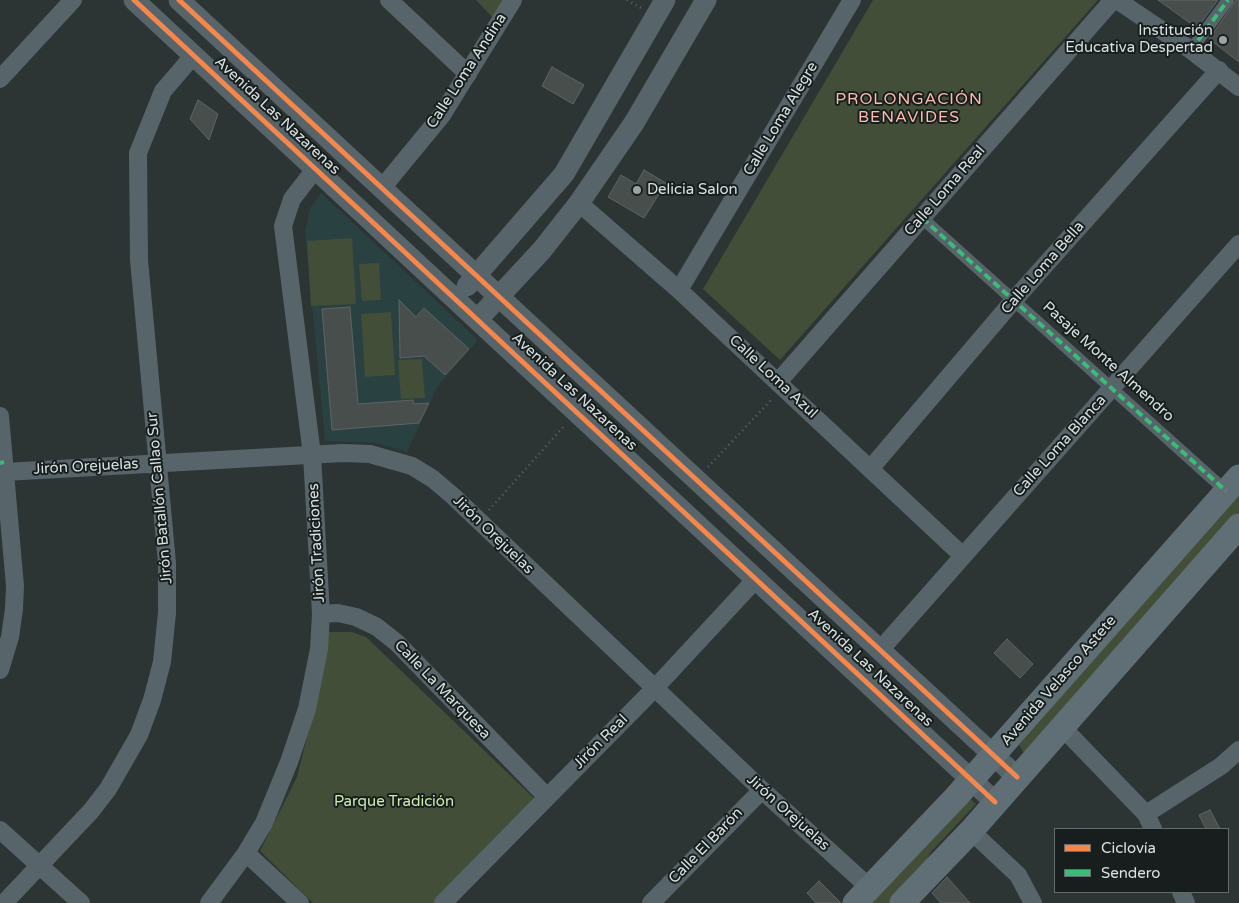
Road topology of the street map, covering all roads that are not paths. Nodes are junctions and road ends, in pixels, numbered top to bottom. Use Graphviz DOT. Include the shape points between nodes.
graph roads {
  1 [pos="73,0"];
  2 [pos="134,0"];
  3 [pos="179,0"];
  4 [pos="389,0"];
  5 [pos="514,0"];
  6 [pos="665,0"];
  7 [pos="706,0"];
  8 [pos="852,0"];
  9 [pos="1112,0"];
  10 [pos="1117,0"];
  11 [pos="1228,0"];
  12 [pos="1191,50"];
  13 [pos="193,56"];
  14 [pos="1219,70"];
  15 [pos="468,74"];
  16 [pos="0,79"];
  17 [pos="1239,87"];
  18 [pos="316,168"];
  19 [pos="382,188"];
  20 [pos="579,203"];
  21 [pos="922,218"];
  22 [pos="1239,244"];
  23 [pos="478,276"];
  24 [pos="679,290"];
  25 [pos="500,297"];
  26 [pos="455,298"];
  27 [pos="1014,300"];
  28 [pos="478,319"];
  29 [pos="781,385"];
  30 [pos="1112,387"];
  31 [pos="0,416"];
  32 [pos="312,455"];
  33 [pos="157,463"];
  34 [pos="3,466"];
  35 [pos="870,469"];
  36 [pos="1233,484"];
  37 [pos="1239,526"];
  38 [pos="963,556"];
  39 [pos="756,579"];
  40 [pos="321,614"];
  41 [pos="881,649"];
  42 [pos="0,670"];
  43 [pos="654,689"];
  44 [pos="1062,727"];
  45 [pos="1239,750"];
  46 [pos="994,755"];
  47 [pos="1017,777"];
  48 [pos="971,780"];
  49 [pos="762,790"];
  50 [pos="547,798"];
  51 [pos="995,802"];
  52 [pos="1149,822"];
  53 [pos="0,830"];
  54 [pos="971,831"];
  55 [pos="246,853"];
  56 [pos="39,865"];
  57 [pos="862,895"];
  58 [pos="4,903"];
  59 [pos="81,903"];
  60 [pos="209,903"];
  61 [pos="300,903"];
  62 [pos="443,903"];
  63 [pos="651,903"];
  64 [pos="902,903"];
  65 [pos="1033,903"];
  1 -- 16 [label="street"];
  2 -- 13 [label="street, Avenida Las Nazarenas"];
  3 -- 19 [label="street, Avenida Las Nazarenas"];
  4 -- 15 [label="street"];
  5 -- 15 [label="street, Calle Loma Andina"];
  6 -- 23 [label="street" via="564,174"];
  7 -- 20 [label="street" via="634,123"];
  8 -- 24 [label="street, Calle Loma Alegre"];
  9 -- 21 [label="street, Calle Loma Real"];
  10 -- 12 [label="street"];
  11 -- 12 [label="street"];
  12 -- 14 [label="street"];
  13 -- 18 [label="street, Avenida Las Nazarenas"];
  13 -- 33 [label="street, Jirón Batallón Callao Sur" via="163,91 138,153 140,260"];
  14 -- 17 [label="street"];
  14 -- 27 [label="street, Calle Loma Bella"];
  15 -- 19 [label="street, Calle Loma Andina" via="442,115"];
  18 -- 26 [label="street, Avenida Las Nazarenas"];
  18 -- 32 [label="street, Jirón Tradiciones" via="292,199 284,226"];
  19 -- 23 [label="street, Avenida Las Nazarenas"];
  20 -- 24 [label="street, Calle Loma Azul"];
  20 -- 25 [label="street"];
  21 -- 27 [label="street, Pasaje Monte Almendro"];
  21 -- 29 [label="street, Calle Loma Real"];
  22 -- 30 [label="street, Calle Loma Blanca"];
  23 -- 25 [label="street, Avenida Las Nazarenas"];
  23 -- 26 [label="street"];
  24 -- 29 [label="street, Calle Loma Azul"];
  25 -- 28 [label="street"];
  25 -- 41 [label="street, Avenida Las Nazarenas"];
  26 -- 28 [label="street, Avenida Las Nazarenas"];
  27 -- 30 [label="street, Pasaje Monte Almendro"];
  27 -- 35 [label="street, Calle Loma Bella"];
  28 -- 39 [label="street, Avenida Las Nazarenas"];
  29 -- 35 [label="street, Calle Loma Azul"];
  30 -- 36 [label="street, Pasaje Monte Almendro"];
  30 -- 38 [label="street, Calle Loma Blanca"];
  31 -- 34 [label="street"];
  32 -- 33 [label="street, Jirón Orejuelas"];
  32 -- 40 [label="street, Jirón Tradiciones"];
  32 -- 43 [label="street, Jirón Orejuelas" via="370,454 412,466 433,479"];
  33 -- 34 [label="street, Jirón Orejuelas"];
  33 -- 56 [label="street, Jirón Batallón Callao Sur" via="167,563 167,613 162,662 152,700 139,735 108,790"];
  34 -- 42 [label="street" via="14,609 10,638"];
  35 -- 38 [label="street, Calle Loma Azul"];
  36 -- 46 [label="main road, Avenida Velasco Astete"];
  37 -- 44 [label="main road"];
  38 -- 41 [label="street, Calle Loma Blanca"];
  39 -- 43 [label="street, Jirón Real"];
  39 -- 48 [label="street, Avenida Las Nazarenas"];
  40 -- 50 [label="street, Calle La Marquesa" via="356,617 397,643"];
  40 -- 55 [label="street, Jirón Tradiciones" via="319,649 307,709 264,823"];
  41 -- 46 [label="street, Avenida Las Nazarenas"];
  43 -- 49 [label="street, Jirón Orejuelas"];
  43 -- 50 [label="street, Jirón Real"];
  44 -- 47 [label="main road"];
  44 -- 52 [label="street"];
  45 -- 52 [label="street"];
  46 -- 47 [label="street, Avenida Las Nazarenas"];
  46 -- 48 [label="main road, Avenida Velasco Astete"];
  47 -- 51 [label="main road"];
  48 -- 51 [label="street, Avenida Las Nazarenas"];
  48 -- 57 [label="main road, Avenida Velasco Astete"];
  49 -- 57 [label="street, Jirón Orejuelas"];
  49 -- 63 [label="street, Calle El Barón"];
  50 -- 62 [label="street, Jirón Real"];
  51 -- 54 [label="main road"];
  53 -- 56 [label="street"];
  54 -- 64 [label="main road"];
  54 -- 65 [label="street" via="1018,875"];
  55 -- 60 [label="street, Jirón Tradiciones"];
  55 -- 61 [label="street"];
  56 -- 58 [label="street, Jirón Batallón Callao Sur"];
  56 -- 59 [label="street"];
}
